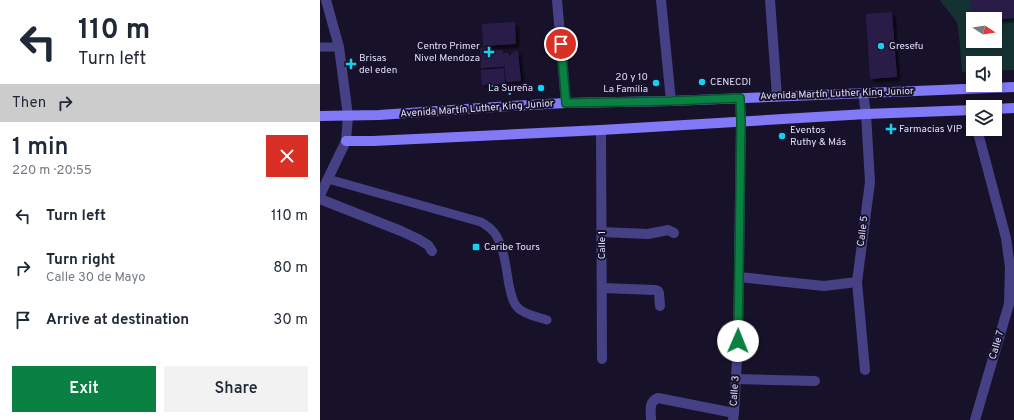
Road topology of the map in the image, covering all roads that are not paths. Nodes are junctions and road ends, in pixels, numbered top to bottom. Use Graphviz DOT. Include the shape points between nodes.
graph roads {
  1 [pos="326,0"];
  2 [pos="557,0"];
  3 [pos="661,0"];
  4 [pos="770,0"];
  5 [pos="320,47"];
  6 [pos="339,47"];
  7 [pos="1014,87"];
  8 [pos="863,93"];
  9 [pos="777,96"];
  10 [pos="740,98"];
  11 [pos="671,101"];
  12 [pos="566,103"];
  13 [pos="1014,108"];
  14 [pos="1002,109"];
  15 [pos="966,111"];
  16 [pos="866,114"];
  17 [pos="320,116"];
  18 [pos="348,116"];
  19 [pos="741,121"];
  20 [pos="601,130"];
  21 [pos="979,136"];
  22 [pos="346,141"];
  23 [pos="328,179"];
  24 [pos="320,195"];
  25 [pos="320,199"];
  26 [pos="602,232"];
  27 [pos="674,232"];
  28 [pos="432,251"];
  29 [pos="739,277"];
  30 [pos="857,282"];
  31 [pos="602,288"];
  32 [pos="660,306"];
  33 [pos="547,320"];
  34 [pos="602,359"];
  35 [pos="865,370"];
  36 [pos="736,379"];
  37 [pos="814,380"];
  38 [pos="733,417"];
  39 [pos="651,420"];
  40 [pos="975,420"];
  1 -- 6 [label="street"];
  2 -- 12 [label="street"];
  3 -- 11 [label="street"];
  4 -- 9 [label="street"];
  5 -- 6 [label="lane"];
  6 -- 18 [label="street"];
  7 -- 8 [label="main road, Avenida Martín Luther King Junior"];
  8 -- 9 [label="main road, Avenida Martín Luther King Junior"];
  8 -- 16 [label="street, Calle 5"];
  9 -- 10 [label="main road, Avenida Martín Luther King Junior"];
  10 -- 11 [label="main road, Avenida Martín Luther King Junior"];
  10 -- 19 [label="street, Calle 3"];
  11 -- 12 [label="main road, Avenida Martín Luther King Junior"];
  12 -- 18 [label="main road, Avenida Martín Luther King Junior"];
  13 -- 14 [label="main road"];
  15 -- 16 [label="main road, Avenida Martín Luther King Junior"];
  16 -- 19 [label="main road, Avenida Martín Luther King Junior"];
  16 -- 30 [label="street, Calle 5" via="870,182"];
  17 -- 18 [label="main road, Avenida Martín Luther King Junior"];
  18 -- 22 [label="street"];
  19 -- 20 [label="main road, Avenida Martín Luther King Junior"];
  19 -- 29 [label="street, Calle 3"];
  20 -- 22 [label="main road, Avenida Martín Luther King Junior"];
  20 -- 26 [label="street, Calle 1"];
  21 -- 40 [label="street, Calle 7" via="1006,238 1010,267 1009,304"];
  22 -- 23 [label="street"];
  23 -- 24 [label="street"];
  23 -- 33 [label="lane" via="481,222 499,239 515,305 526,313"];
  25 -- 28 [label="street" via="418,239 428,244"];
  26 -- 27 [label="street"];
  26 -- 31 [label="street, Calle 1"];
  29 -- 30 [label="street" via="824,286"];
  29 -- 36 [label="street, Calle 3"];
  30 -- 35 [label="street, Calle 5"];
  31 -- 32 [label="street" via="655,290 659,293"];
  31 -- 34 [label="street, Calle 1"];
  36 -- 37 [label="street"];
  36 -- 38 [label="street, Calle 3"];
  38 -- 39 [label="street" via="658,398 651,405"];
}
